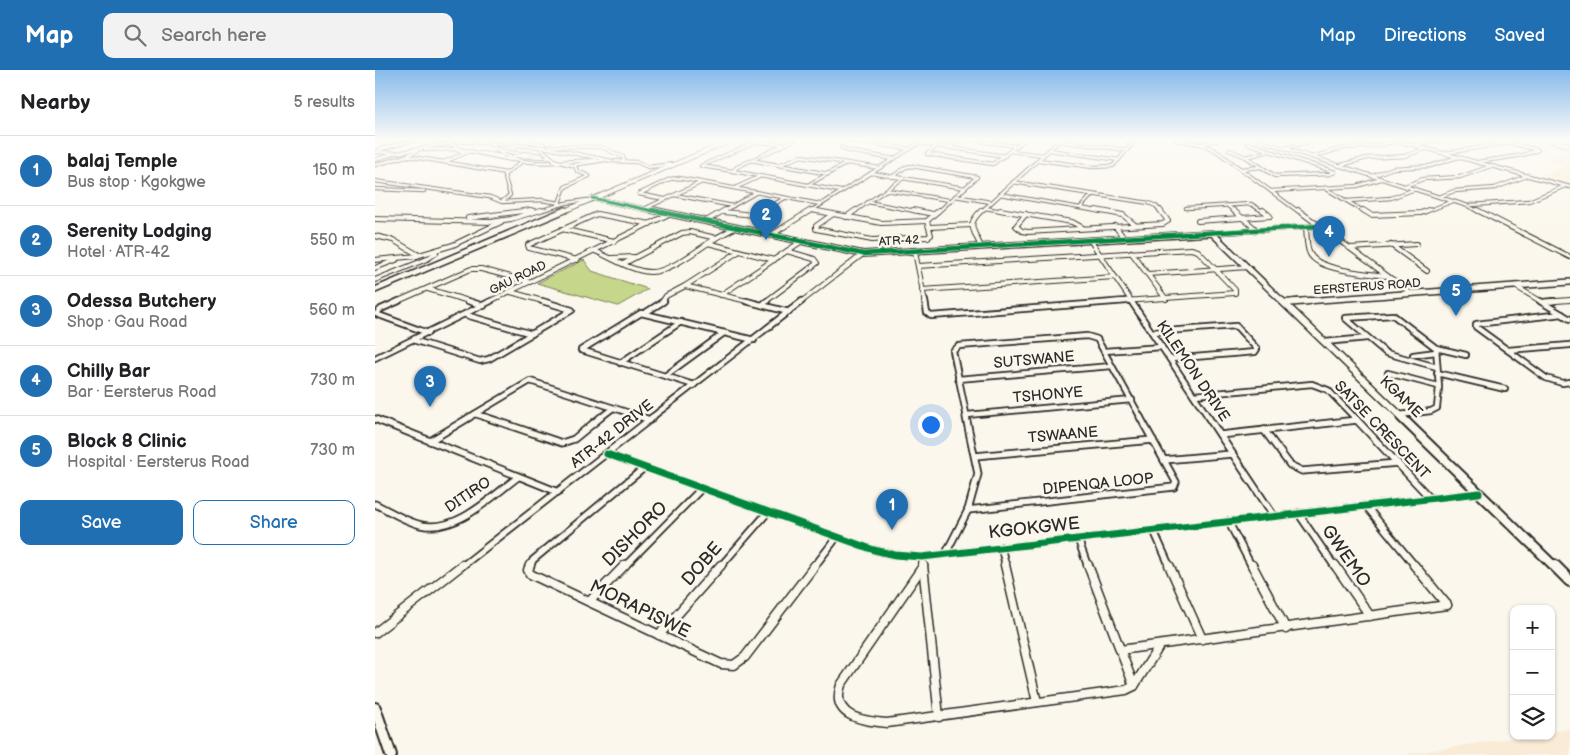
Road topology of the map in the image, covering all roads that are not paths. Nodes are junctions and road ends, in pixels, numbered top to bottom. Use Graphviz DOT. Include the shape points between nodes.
graph roads {
  1 [pos="500,172"];
  2 [pos="579,172"];
  3 [pos="654,172"];
  4 [pos="738,172"];
  5 [pos="818,172"];
  6 [pos="833,172"];
  7 [pos="898,172"];
  8 [pos="948,172"];
  9 [pos="1024,172"];
  10 [pos="1245,172"];
  11 [pos="1269,172"];
  12 [pos="1335,172"];
  13 [pos="1359,172"];
  14 [pos="1383,172"];
  15 [pos="1474,172"];
  16 [pos="1512,172"];
  17 [pos="506,173"];
  18 [pos="871,173"];
  19 [pos="829,174"];
  20 [pos="760,176"];
  21 [pos="892,176"];
  22 [pos="1372,176"];
  23 [pos="1527,176"];
  24 [pos="903,178"];
  25 [pos="1382,179"];
  26 [pos="375,180"];
  27 [pos="1013,182"];
  28 [pos="700,183"];
  29 [pos="808,185"];
  30 [pos="1405,186"];
  31 [pos="1565,186"];
  32 [pos="1570,187"];
  33 [pos="965,188"];
  34 [pos="1325,188"];
  35 [pos="735,189"];
  36 [pos="1415,189"];
  37 [pos="375,190"];
  38 [pos="886,190"];
  39 [pos="440,191"];
  40 [pos="841,191"];
  41 [pos="1271,191"];
  42 [pos="757,192"];
  43 [pos="1000,194"];
  44 [pos="1092,194"];
  45 [pos="674,195"];
  46 [pos="955,196"];
  47 [pos="1439,197"];
  48 [pos="785,198"];
  49 [pos="590,199"];
  50 [pos="664,199"];
  51 [pos="949,200"];
  52 [pos="1453,201"];
  53 [pos="502,202"];
  54 [pos="566,202"];
  55 [pos="868,202"];
  56 [pos="991,202"];
  57 [pos="1348,202"];
  58 [pos="559,203"];
  59 [pos="820,204"];
  60 [pos="1228,205"];
  61 [pos="733,206"];
  62 [pos="1468,206"];
  63 [pos="985,208"];
  64 [pos="1080,208"];
  65 [pos="1186,208"];
  66 [pos="644,209"];
  67 [pos="545,210"];
  68 [pos="811,210"];
  69 [pos="723,212"];
  70 [pos="669,214"];
  71 [pos="833,214"];
  72 [pos="933,214"];
  73 [pos="1026,214"];
  74 [pos="846,217"];
  75 [pos="375,219"];
  76 [pos="1243,219"];
  77 [pos="456,220"];
  78 [pos="504,220"];
  79 [pos="706,221"];
  80 [pos="927,221"];
  81 [pos="1198,221"];
  82 [pos="491,222"];
  83 [pos="650,224"];
  84 [pos="972,225"];
  85 [pos="1115,226"];
  86 [pos="1135,226"];
  87 [pos="1319,226"];
  88 [pos="736,227"];
  89 [pos="929,227"];
  90 [pos="1306,227"];
  91 [pos="1083,228"];
  92 [pos="561,229"];
  93 [pos="486,230"];
  94 [pos="1257,230"];
  95 [pos="1212,233"];
  96 [pos="771,234"];
  97 [pos="375,236"];
  98 [pos="716,238"];
  99 [pos="1124,238"];
  100 [pos="1090,240"];
  101 [pos="615,241"];
  102 [pos="802,241"];
  103 [pos="708,243"];
  104 [pos="1417,244"];
  105 [pos="1391,246"];
  106 [pos="981,247"];
  107 [pos="1349,248"];
  108 [pos="440,250"];
  109 [pos="595,251"];
  110 [pos="787,251"];
  111 [pos="738,252"];
  112 [pos="915,252"];
  113 [pos="1131,252"];
  114 [pos="863,254"];
  115 [pos="1100,254"];
  116 [pos="416,256"];
  117 [pos="639,256"];
  118 [pos="406,257"];
  119 [pos="1570,257"];
  120 [pos="427,258"];
  121 [pos="612,258"];
  122 [pos="375,260"];
  123 [pos="578,260"];
  124 [pos="774,260"];
  125 [pos="438,263"];
  126 [pos="623,264"];
  127 [pos="918,266"];
  128 [pos="1248,267"];
  129 [pos="375,268"];
  130 [pos="1215,270"];
  131 [pos="1427,271"];
  132 [pos="1148,274"];
  133 [pos="1388,276"];
  134 [pos="1115,277"];
  135 [pos="375,280"];
  136 [pos="531,282"];
  137 [pos="1570,282"];
  138 [pos="685,286"];
  139 [pos="1515,286"];
  140 [pos="427,289"];
  141 [pos="375,290"];
  142 [pos="923,290"];
  143 [pos="511,292"];
  144 [pos="1411,294"];
  145 [pos="721,296"];
  146 [pos="1166,299"];
  147 [pos="1570,300"];
  148 [pos="1131,301"];
  149 [pos="1543,302"];
  150 [pos="1285,303"];
  151 [pos="762,305"];
  152 [pos="484,306"];
  153 [pos="789,312"];
  154 [pos="645,313"];
  155 [pos="1562,314"];
  156 [pos="465,315"];
  157 [pos="1570,319"];
  158 [pos="681,322"];
  159 [pos="1152,332"];
  160 [pos="428,333"];
  161 [pos="724,333"];
  162 [pos="532,334"];
  163 [pos="1367,338"];
  164 [pos="413,340"];
  165 [pos="754,340"];
  166 [pos="1325,342"];
  167 [pos="1570,345"];
  168 [pos="1162,347"];
  169 [pos="1436,350"];
  170 [pos="1508,350"];
  171 [pos="1104,351"];
  172 [pos="1466,354"];
  173 [pos="1413,355"];
  174 [pos="375,358"];
  175 [pos="1170,359"];
  176 [pos="620,363"];
  177 [pos="1113,366"];
  178 [pos="1437,367"];
  179 [pos="1388,373"];
  180 [pos="1437,373"];
  181 [pos="665,376"];
  182 [pos="958,379"];
  183 [pos="1570,382"];
  184 [pos="694,385"];
  185 [pos="1438,386"];
  186 [pos="1505,389"];
  187 [pos="1193,395"];
  188 [pos="1131,400"];
  189 [pos="613,408"];
  190 [pos="475,414"];
  191 [pos="1399,415"];
  192 [pos="967,416"];
  193 [pos="375,419"];
  194 [pos="651,420"];
  195 [pos="1357,420"];
  196 [pos="382,421"];
  197 [pos="375,426"];
  198 [pos="1264,430"];
  199 [pos="1220,435"];
  200 [pos="1153,440"];
  201 [pos="431,441"];
  202 [pos="607,454"];
  203 [pos="1232,454"];
  204 [pos="975,456"];
  205 [pos="1164,460"];
  206 [pos="1398,463"];
  207 [pos="644,468"];
  208 [pos="518,477"];
  209 [pos="701,489"];
  210 [pos="558,492"];
  211 [pos="1479,493"];
  212 [pos="1430,498"];
  213 [pos="375,504"];
  214 [pos="1366,506"];
  215 [pos="968,510"];
  216 [pos="768,512"];
  217 [pos="1298,513"];
  218 [pos="1274,516"];
  219 [pos="1228,521"];
  220 [pos="1154,530"];
  221 [pos="837,537"];
  222 [pos="1078,539"];
  223 [pos="1001,547"];
  224 [pos="946,553"];
  225 [pos="922,557"];
  226 [pos="923,566"];
  227 [pos="1570,581"];
  228 [pos="590,601"];
  229 [pos="1370,616"];
  230 [pos="1286,629"];
  231 [pos="375,633"];
  232 [pos="659,635"];
  233 [pos="1202,639"];
  234 [pos="1160,645"];
  235 [pos="1120,650"];
  236 [pos="1133,686"];
  237 [pos="1037,702"];
  238 [pos="375,708"];
  239 [pos="939,717"];
  240 [pos="391,755"];
  1 -- 17 [label="street"];
  2 -- 58 [label="street" via="589,176 565,187"];
  3 -- 49 [label="street"];
  4 -- 20 [label="street"];
  5 -- 19 [label="street"];
  6 -- 19 [label="street"];
  7 -- 21 [label="street"];
  8 -- 33 [label="street" via="977,177"];
  9 -- 27 [label="street"];
  10 -- 41 [label="street"];
  11 -- 12 [label="street" via="1275,176"];
  13 -- 22 [label="street"];
  14 -- 22 [label="street"];
  15 -- 30 [label="street" via="1460,177 1423,179"];
  16 -- 23 [label="street"];
  17 -- 53 [label="street" via="504,176 510,195"];
  18 -- 21 [label="street"];
  18 -- 40 [label="street"];
  19 -- 29 [label="street"];
  20 -- 29 [label="street"];
  20 -- 35 [label="street"];
  21 -- 24 [label="street"];
  22 -- 25 [label="street"];
  23 -- 31 [label="street"];
  23 -- 47 [label="street" via="1495,188 1457,191"];
  24 -- 33 [label="street"];
  24 -- 38 [label="street"];
  25 -- 30 [label="street"];
  25 -- 34 [label="street" via="1361,185"];
  26 -- 39 [label="street"];
  27 -- 43 [label="street"];
  27 -- 44 [label="street"];
  28 -- 35 [label="street"];
  28 -- 45 [label="street"];
  28 -- 50 [label="street" via="672,178 639,194"];
  29 -- 40 [label="street"];
  30 -- 36 [label="street"];
  31 -- 32 [label="street"];
  31 -- 62 [label="street" via="1529,201"];
  33 -- 46 [label="street"];
  34 -- 41 [label="street"];
  34 -- 57 [label="street"];
  35 -- 42 [label="street"];
  36 -- 47 [label="street"];
  36 -- 57 [label="street" via="1391,198"];
  37 -- 39 [label="street"];
  38 -- 51 [label="street"];
  38 -- 55 [label="street"];
  39 -- 53 [label="street" via="490,197"];
  40 -- 59 [label="street"];
  41 -- 87 [label="street"];
  42 -- 48 [label="street"];
  42 -- 61 [label="street"];
  43 -- 56 [label="street"];
  43 -- 64 [label="street"];
  44 -- 64 [label="street"];
  44 -- 86 [label="street" via="1152,204 1168,221"];
  45 -- 50 [label="street"];
  45 -- 61 [label="street"];
  46 -- 51 [label="street"];
  46 -- 56 [label="street"];
  47 -- 52 [label="street"];
  48 -- 59 [label="street"];
  48 -- 69 [label="street" via="754,215"];
  49 -- 54 [label="street"];
  49 -- 66 [label="street, ATR-42"];
  49 -- 125 [label="street"];
  50 -- 66 [label="street"];
  51 -- 72 [label="street"];
  52 -- 57 [label="street" via="1425,212 1377,215 1367,214"];
  52 -- 62 [label="street"];
  53 -- 58 [label="street" via="541,200"];
  54 -- 58 [label="street"];
  54 -- 67 [label="street"];
  55 -- 72 [label="street"];
  55 -- 74 [label="street"];
  56 -- 63 [label="street"];
  59 -- 68 [label="street"];
  60 -- 65 [label="street"];
  60 -- 76 [label="street"];
  60 -- 76 [label="street" via="1255,205 1270,216"];
  61 -- 69 [label="street"];
  62 -- 119 [label="street"];
  63 -- 73 [label="street"];
  63 -- 84 [label="street" via="973,219"];
  64 -- 86 [label="street" via="1123,215"];
  66 -- 70 [label="street, ATR-42"];
  67 -- 77 [label="street"];
  67 -- 78 [label="street"];
  68 -- 71 [label="street"];
  68 -- 96 [label="street"];
  69 -- 79 [label="street"];
  70 -- 79 [label="street, ATR-42"];
  70 -- 83 [label="street, GAU ROAD"];
  71 -- 74 [label="street"];
  71 -- 89 [label="street" via="816,228 879,240 928,237 931,235"];
  72 -- 80 [label="street"];
  73 -- 91 [label="street" via="1072,222"];
  73 -- 91 [label="street" via="1016,226 1022,231"];
  74 -- 80 [label="street" via="881,223"];
  75 -- 77 [label="street"];
  76 -- 81 [label="street"];
  76 -- 94 [label="street"];
  77 -- 82 [label="street"];
  78 -- 82 [label="street"];
  78 -- 93 [label="street"];
  79 -- 88 [label="street, ATR-42"];
  80 -- 89 [label="street"];
  82 -- 93 [label="street"];
  83 -- 92 [label="street" via="599,214"];
  83 -- 101 [label="street, GAU ROAD"];
  84 -- 89 [label="street"];
  84 -- 106 [label="street"];
  85 -- 86 [label="street"];
  85 -- 91 [label="street"];
  85 -- 99 [label="street"];
  87 -- 90 [label="street"];
  87 -- 107 [label="street"];
  88 -- 96 [label="street, ATR-42"];
  88 -- 98 [label="street"];
  90 -- 94 [label="street"];
  90 -- 133 [label="street" via="1310,253 1317,261"];
  92 -- 101 [label="street"];
  92 -- 123 [label="street" via="530,243 528,247"];
  93 -- 108 [label="street"];
  94 -- 95 [label="street"];
  95 -- 99 [label="street, ATR-42"];
  95 -- 128 [label="street, KGAME"];
  96 -- 102 [label="street, ATR-42"];
  97 -- 116 [label="street" via="399,243"];
  98 -- 103 [label="street"];
  98 -- 117 [label="street" via="682,233"];
  99 -- 100 [label="street, ATR-42"];
  100 -- 106 [label="street, ATR-42"];
  100 -- 115 [label="street, KILEMON DRIVE"];
  101 -- 109 [label="street, GAU ROAD"];
  102 -- 110 [label="street"];
  102 -- 114 [label="street, ATR-42"];
  103 -- 111 [label="street"];
  103 -- 126 [label="street" via="655,272"];
  104 -- 105 [label="street"];
  105 -- 107 [label="street"];
  105 -- 131 [label="street"];
  106 -- 112 [label="street, ATR-42"];
  107 -- 133 [label="street"];
  108 -- 116 [label="street"];
  108 -- 120 [label="street"];
  109 -- 121 [label="street"];
  109 -- 123 [label="street, GAU ROAD"];
  110 -- 124 [label="street"];
  110 -- 151 [label="street" via="814,259 817,263"];
  111 -- 124 [label="street"];
  111 -- 138 [label="street"];
  112 -- 114 [label="street, ATR-42"];
  112 -- 127 [label="street"];
  113 -- 115 [label="street"];
  113 -- 130 [label="street" via="1195,249"];
  113 -- 132 [label="street"];
  114 -- 153 [label="street, ATR-42 DRIVE"];
  115 -- 127 [label="street"];
  115 -- 134 [label="street, KILEMON DRIVE"];
  116 -- 118 [label="street"];
  116 -- 120 [label="street"];
  117 -- 121 [label="street"];
  117 -- 126 [label="street"];
  118 -- 122 [label="street"];
  118 -- 129 [label="street"];
  120 -- 125 [label="street"];
  120 -- 135 [label="street"];
  121 -- 126 [label="street"];
  123 -- 136 [label="street, GAU ROAD"];
  124 -- 145 [label="street"];
  125 -- 141 [label="street"];
  127 -- 142 [label="street"];
  128 -- 130 [label="street"];
  128 -- 150 [label="street, KGAME"];
  130 -- 132 [label="street"];
  130 -- 146 [label="street" via="1235,293"];
  132 -- 146 [label="street"];
  133 -- 144 [label="street"];
  134 -- 142 [label="street"];
  134 -- 148 [label="street, KILEMON DRIVE"];
  136 -- 140 [label="street" via="475,269"];
  136 -- 143 [label="street, GAU ROAD"];
  137 -- 139 [label="street, EERSTERUS ROAD"];
  138 -- 145 [label="street"];
  138 -- 154 [label="street"];
  139 -- 144 [label="street, EERSTERUS ROAD"];
  139 -- 149 [label="street"];
  140 -- 152 [label="street"];
  140 -- 160 [label="street" via="376,314"];
  142 -- 148 [label="street" via="927,313 934,316"];
  143 -- 152 [label="street, GAU ROAD"];
  143 -- 162 [label="street" via="572,310"];
  144 -- 150 [label="street, EERSTERUS ROAD"];
  145 -- 151 [label="street"];
  146 -- 148 [label="street"];
  147 -- 149 [label="street"];
  148 -- 159 [label="street, KILEMON DRIVE"];
  149 -- 155 [label="street"];
  150 -- 166 [label="street, KGAME"];
  151 -- 153 [label="street"];
  152 -- 156 [label="street, GAU ROAD"];
  153 -- 165 [label="street, ATR-42 DRIVE"];
  154 -- 158 [label="street"];
  154 -- 176 [label="street" via="639,313 581,350"];
  155 -- 157 [label="street"];
  155 -- 170 [label="street" via="1476,324"];
  156 -- 160 [label="street, GAU ROAD"];
  156 -- 162 [label="street"];
  158 -- 161 [label="street"];
  158 -- 176 [label="street"];
  159 -- 168 [label="street, KILEMON DRIVE"];
  159 -- 175 [label="street" via="1236,326 1257,349 1255,352"];
  160 -- 164 [label="street, GAU ROAD"];
  161 -- 165 [label="street"];
  161 -- 181 [label="street"];
  162 -- 164 [label="street" via="480,361"];
  163 -- 166 [label="street"];
  163 -- 169 [label="street" via="1345,318 1393,314"];
  163 -- 178 [label="street" via="1393,356"];
  164 -- 174 [label="street, GAU ROAD"];
  165 -- 184 [label="street, ATR-42 DRIVE"];
  166 -- 191 [label="street, KGAME"];
  167 -- 170 [label="street"];
  168 -- 171 [label="street"];
  168 -- 175 [label="street, KILEMON DRIVE"];
  169 -- 172 [label="street"];
  169 -- 173 [label="street"];
  169 -- 178 [label="street"];
  170 -- 183 [label="street" via="1546,378"];
  171 -- 177 [label="street, DIPENQA LOOP"];
  171 -- 182 [label="street, DIPENQA LOOP" via="1097,339 1087,336 959,346 952,353"];
  175 -- 187 [label="street, KILEMON DRIVE"];
  176 -- 181 [label="street"];
  177 -- 182 [label="street, SUTSWANE"];
  177 -- 188 [label="street, DIPENQA LOOP"];
  178 -- 180 [label="street"];
  179 -- 185 [label="street"];
  180 -- 185 [label="street"];
  180 -- 186 [label="street"];
  181 -- 184 [label="street"];
  182 -- 192 [label="street, DIPENQA LOOP"];
  184 -- 194 [label="street, ATR-42 DRIVE"];
  185 -- 191 [label="street" via="1437,408"];
  187 -- 195 [label="street, SATSE CRESCENT" via="1312,384 1328,390"];
  187 -- 199 [label="street, KILEMON DRIVE"];
  188 -- 192 [label="street, TSHONYE"];
  188 -- 200 [label="street, DIPENQA LOOP"];
  189 -- 190 [label="street" via="533,381"];
  189 -- 190 [label="street" via="574,439 562,443"];
  189 -- 194 [label="street"];
  190 -- 201 [label="street"];
  191 -- 211 [label="street, KGAME"];
  192 -- 204 [label="street, DIPENQA LOOP"];
  193 -- 196 [label="street"];
  194 -- 202 [label="street, ATR-42 DRIVE"];
  195 -- 198 [label="street"];
  195 -- 206 [label="street, SATSE CRESCENT"];
  196 -- 197 [label="street"];
  196 -- 201 [label="street"];
  198 -- 199 [label="street"];
  198 -- 206 [label="street" via="1291,465 1302,472"];
  199 -- 203 [label="street, KILEMON DRIVE"];
  200 -- 204 [label="street, TSWAANE"];
  200 -- 205 [label="street, DIPENQA LOOP"];
  201 -- 208 [label="street"];
  202 -- 207 [label="street, KGOKGWE"];
  202 -- 210 [label="street, ATR-42 DRIVE"];
  203 -- 205 [label="street"];
  203 -- 218 [label="street, KILEMON DRIVE"];
  204 -- 215 [label="street, DIPENQA LOOP" via="978,481"];
  205 -- 215 [label="street, DIPENQA LOOP" via="1176,482 1169,489"];
  206 -- 212 [label="street, SATSE CRESCENT"];
  207 -- 209 [label="street, KGOKGWE"];
  207 -- 228 [label="street, MORAPISWE" via="533,560 529,567 530,574"];
  208 -- 210 [label="street"];
  208 -- 213 [label="street, DITIRO" via="457,520 437,527 420,525"];
  209 -- 216 [label="street, KGOKGWE"];
  209 -- 228 [label="street, DISHORO"];
  210 -- 231 [label="street, ATR-42 DRIVE"];
  211 -- 212 [label="street, KGOKGWE"];
  211 -- 227 [label="street, KGAME"];
  212 -- 214 [label="street, KGOKGWE"];
  214 -- 217 [label="street, KGOKGWE"];
  214 -- 229 [label="street" via="1447,605"];
  215 -- 224 [label="street"];
  216 -- 221 [label="street, KGOKGWE"];
  216 -- 232 [label="street, DOBE"];
  217 -- 218 [label="street, KGOKGWE"];
  217 -- 229 [label="street, GWEMO"];
  218 -- 219 [label="street, KGOKGWE"];
  219 -- 220 [label="street, KGOKGWE"];
  219 -- 230 [label="street"];
  220 -- 222 [label="street, KGOKGWE"];
  220 -- 233 [label="street"];
  221 -- 225 [label="street, KGOKGWE" via="895,555"];
  221 -- 232 [label="street, MORAPISWE" via="735,665 721,664"];
  222 -- 223 [label="street, KGOKGWE"];
  222 -- 235 [label="street"];
  223 -- 224 [label="street, KGOKGWE"];
  223 -- 237 [label="street"];
  224 -- 225 [label="street, KGOKGWE"];
  225 -- 226 [label="street"];
  226 -- 239 [label="street"];
  226 -- 239 [label="street" via="841,685 837,702 844,712 874,723"];
  228 -- 232 [label="street, MORAPISWE"];
  229 -- 230 [label="street"];
  230 -- 233 [label="street"];
  233 -- 234 [label="street"];
  234 -- 235 [label="street"];
  234 -- 236 [label="street"];
  235 -- 236 [label="street"];
  236 -- 237 [label="street" via="1125,690"];
  237 -- 239 [label="street"];
  238 -- 240 [label="street"];
}
